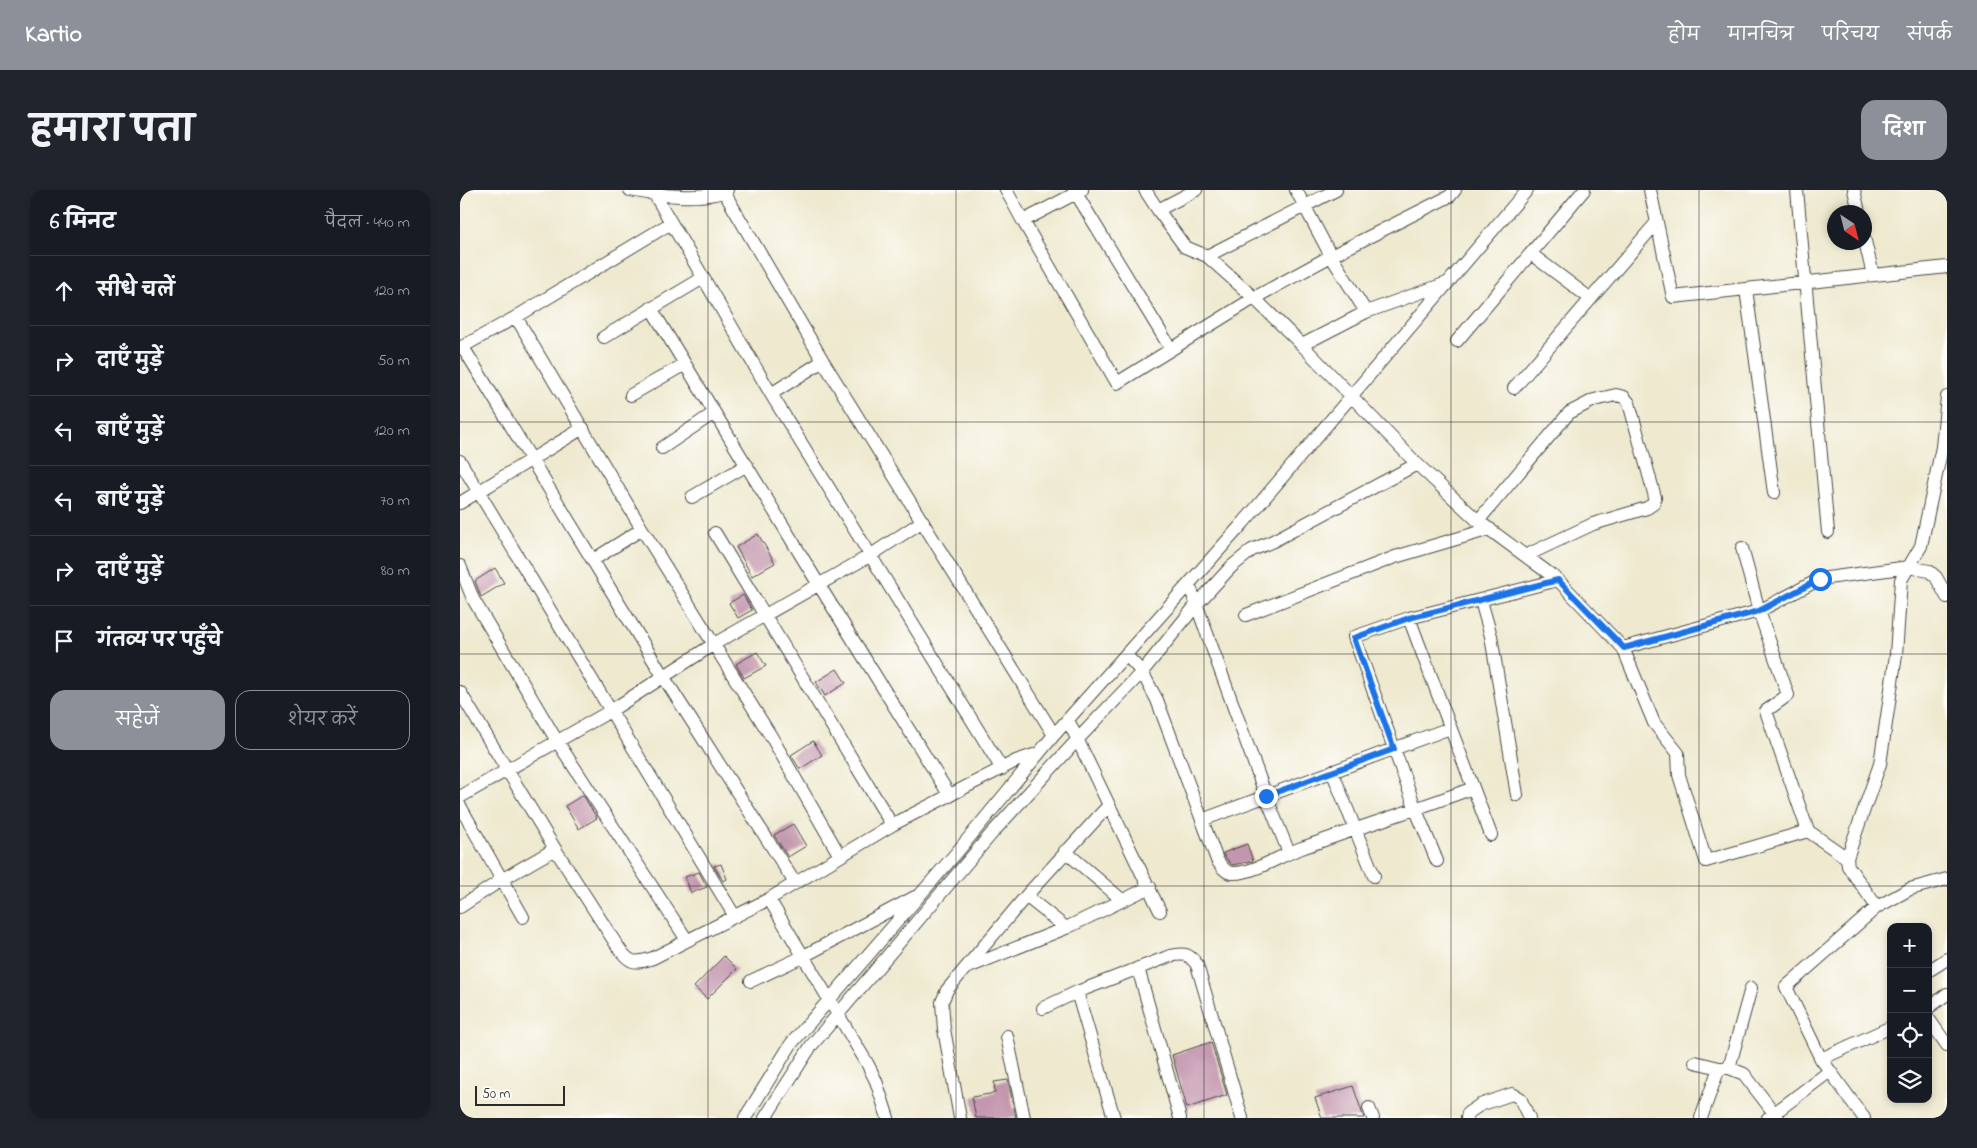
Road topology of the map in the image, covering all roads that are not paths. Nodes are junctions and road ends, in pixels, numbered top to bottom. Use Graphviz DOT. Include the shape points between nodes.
graph roads {
  1 [pos="630,190"];
  2 [pos="1006,190"];
  3 [pos="1145,190"];
  4 [pos="1196,190"];
  5 [pos="1296,190"];
  6 [pos="1336,190"];
  7 [pos="1455,190"];
  8 [pos="1527,190"];
  9 [pos="1584,190"];
  10 [pos="1650,190"];
  11 [pos="1798,190"];
  12 [pos="1854,190"];
  13 [pos="725,191"];
  14 [pos="1077,191"];
  15 [pos="698,193"];
  16 [pos="655,195"];
  17 [pos="1857,205"];
  18 [pos="1304,206"];
  19 [pos="1158,210"];
  20 [pos="1024,221"];
  21 [pos="1657,222"];
  22 [pos="671,223"];
  23 [pos="1867,250"];
  24 [pos="1531,254"];
  25 [pos="1207,256"];
  26 [pos="1331,256"];
  27 [pos="1947,267"];
  28 [pos="1873,275"];
  29 [pos="703,278"];
  30 [pos="1449,282"];
  31 [pos="1807,282"];
  32 [pos="1746,289"];
  33 [pos="1254,298"];
  34 [pos="1590,299"];
  35 [pos="651,308"];
  36 [pos="1366,312"];
  37 [pos="516,317"];
  38 [pos="604,337"];
  39 [pos="1457,341"];
  40 [pos="1302,345"];
  41 [pos="461,348"];
  42 [pos="1171,349"];
  43 [pos="823,361"];
  44 [pos="685,364"];
  45 [pos="1514,388"];
  46 [pos="771,394"];
  47 [pos="631,395"];
  48 [pos="1947,397"];
  49 [pos="1355,401"];
  50 [pos="714,413"];
  51 [pos="1946,423"];
  52 [pos="583,428"];
  53 [pos="662,448"];
  54 [pos="531,460"];
  55 [pos="460,461"];
  56 [pos="1417,464"];
  57 [pos="747,465"];
  58 [pos="479,492"];
  59 [pos="1774,492"];
  60 [pos="692,497"];
  61 [pos="460,503"];
  62 [pos="923,521"];
  63 [pos="1478,521"];
  64 [pos="642,529"];
  65 [pos="1490,529"];
  66 [pos="715,532"];
  67 [pos="1828,532"];
  68 [pos="1742,548"];
  69 [pos="871,555"];
  70 [pos="1527,555"];
  71 [pos="592,560"];
  72 [pos="460,566"];
  73 [pos="1909,567"];
  74 [pos="1558,580"];
  75 [pos="819,586"];
  76 [pos="1193,593"];
  77 [pos="1947,598"];
  78 [pos="1481,601"];
  79 [pos="1759,611"];
  80 [pos="766,614"];
  81 [pos="1246,615"];
  82 [pos="1409,618"];
  83 [pos="714,644"];
  84 [pos="1624,648"];
  85 [pos="1134,664"];
  86 [pos="663,676"];
  87 [pos="460,692"];
  88 [pos="612,710"];
  89 [pos="1450,728"];
  90 [pos="1073,730"];
  91 [pos="1054,735"];
  92 [pos="557,741"];
  93 [pos="1394,749"];
  94 [pos="1038,753"];
  95 [pos="508,768"];
  96 [pos="1002,769"];
  97 [pos="1332,771"];
  98 [pos="1473,788"];
  99 [pos="1517,795"];
  100 [pos="950,796"];
  101 [pos="1266,796"];
  102 [pos="460,797"];
  103 [pos="1109,805"];
  104 [pos="460,806"];
  105 [pos="1416,810"];
  106 [pos="1202,820"];
  107 [pos="892,826"];
  108 [pos="1355,829"];
  109 [pos="1808,831"];
  110 [pos="1491,835"];
  111 [pos="555,849"];
  112 [pos="1065,851"];
  113 [pos="1290,853"];
  114 [pos="840,856"];
  115 [pos="1847,858"];
  116 [pos="1437,860"];
  117 [pos="1374,876"];
  118 [pos="503,879"];
  119 [pos="1946,880"];
  120 [pos="795,883"];
  121 [pos="1150,887"];
  122 [pos="921,894"];
  123 [pos="1026,896"];
  124 [pos="769,899"];
  125 [pos="1122,900"];
  126 [pos="460,907"];
  127 [pos="1877,907"];
  128 [pos="1160,911"];
  129 [pos="734,915"];
  130 [pos="523,917"];
  131 [pos="1066,928"];
  132 [pos="687,940"];
  133 [pos="802,957"];
  134 [pos="1947,959"];
  135 [pos="1138,968"];
  136 [pos="1932,968"];
  137 [pos="964,969"];
  138 [pos="750,981"];
  139 [pos="1751,988"];
  140 [pos="1077,992"];
  141 [pos="1947,994"];
  142 [pos="1932,1005"];
  143 [pos="1043,1008"];
  144 [pos="834,1009"];
  145 [pos="1932,1024"];
  146 [pos="1887,1029"];
  147 [pos="1007,1036"];
  148 [pos="1947,1045"];
  149 [pos="1822,1059"];
  150 [pos="1695,1062"];
  151 [pos="1732,1070"];
  152 [pos="1830,1071"];
  153 [pos="1773,1116"];
  154 [pos="745,1118"];
  155 [pos="765,1118"];
  156 [pos="888,1118"];
  157 [pos="960,1118"];
  158 [pos="1024,1118"];
  159 [pos="1114,1118"];
  160 [pos="1180,1118"];
  161 [pos="1242,1118"];
  162 [pos="1467,1118"];
  163 [pos="1529,1118"];
  164 [pos="1701,1118"];
  165 [pos="1864,1118"];
  1 -- 16 [label="street"];
  2 -- 20 [label="street"];
  3 -- 19 [label="street"];
  4 -- 19 [label="street"];
  5 -- 18 [label="street"];
  6 -- 18 [label="street"];
  7 -- 26 [label="street" via="1450,196"];
  8 -- 30 [label="street"];
  9 -- 24 [label="street"];
  10 -- 21 [label="street"];
  11 -- 31 [label="street"];
  12 -- 17 [label="street"];
  13 -- 15 [label="street"];
  13 -- 43 [label="street"];
  14 -- 20 [label="street"];
  14 -- 42 [label="street"];
  15 -- 16 [label="street"];
  16 -- 22 [label="street"];
  18 -- 25 [label="street"];
  18 -- 26 [label="street"];
  19 -- 25 [label="street" via="1185,247"];
  20 -- 42 [label="street" via="1117,383"];
  21 -- 32 [label="street" via="1673,297"];
  21 -- 34 [label="street"];
  22 -- 29 [label="street"];
  22 -- 37 [label="street"];
  23 -- 28 [label="street"];
  24 -- 34 [label="street"];
  24 -- 39 [label="street"];
  25 -- 33 [label="street"];
  26 -- 33 [label="street"];
  26 -- 36 [label="street"];
  27 -- 28 [label="street"];
  28 -- 31 [label="street"];
  29 -- 35 [label="street"];
  29 -- 46 [label="street"];
  30 -- 36 [label="street"];
  30 -- 49 [label="street"];
  31 -- 32 [label="street"];
  31 -- 67 [label="street"];
  32 -- 59 [label="street"];
  33 -- 40 [label="street"];
  33 -- 42 [label="street"];
  34 -- 45 [label="street"];
  35 -- 38 [label="street"];
  35 -- 44 [label="street"];
  36 -- 40 [label="street"];
  37 -- 41 [label="street"];
  37 -- 52 [label="street"];
  40 -- 49 [label="street"];
  41 -- 54 [label="street"];
  43 -- 46 [label="street"];
  43 -- 62 [label="street"];
  44 -- 47 [label="street"];
  44 -- 50 [label="street"];
  46 -- 69 [label="street"];
  48 -- 51 [label="street"];
  49 -- 56 [label="street"];
  49 -- 76 [label="street"];
  50 -- 53 [label="street"];
  50 -- 57 [label="street"];
  51 -- 73 [label="street" via="1921,546"];
  52 -- 54 [label="street"];
  52 -- 64 [label="street"];
  54 -- 58 [label="street"];
  54 -- 71 [label="street"];
  55 -- 58 [label="street"];
  56 -- 63 [label="street"];
  56 -- 76 [label="street" via="1252,550"];
  57 -- 60 [label="street"];
  57 -- 75 [label="street"];
  58 -- 61 [label="street"];
  58 -- 88 [label="street"];
  62 -- 69 [label="street"];
  62 -- 91 [label="street"];
  63 -- 65 [label="street"];
  63 -- 70 [label="street" via="1569,413 1594,400 1624,396 1629,403 1655,497 1653,504 1593,524"];
  64 -- 71 [label="street"];
  64 -- 83 [label="street"];
  65 -- 70 [label="street"];
  65 -- 81 [label="street" via="1395,557"];
  66 -- 80 [label="street"];
  68 -- 79 [label="street"];
  69 -- 75 [label="street"];
  69 -- 96 [label="street"];
  70 -- 74 [label="street"];
  71 -- 86 [label="street"];
  72 -- 92 [label="street" via="473,599"];
  73 -- 77 [label="street" via="1929,571"];
  73 -- 79 [label="street" via="1820,579"];
  73 -- 115 [label="street" via="1901,580 1896,655 1880,764"];
  74 -- 78 [label="street"];
  74 -- 84 [label="street"];
  75 -- 80 [label="street"];
  75 -- 100 [label="street"];
  76 -- 85 [label="street"];
  76 -- 85 [label="street"];
  76 -- 101 [label="street"];
  78 -- 82 [label="street"];
  78 -- 99 [label="street" via="1491,636"];
  79 -- 84 [label="street"];
  79 -- 109 [label="street" via="1788,696 1766,711"];
  80 -- 83 [label="street"];
  80 -- 107 [label="street"];
  82 -- 89 [label="street"];
  82 -- 93 [label="street" via="1354,638"];
  83 -- 86 [label="street"];
  83 -- 114 [label="street"];
  84 -- 109 [label="street" via="1654,723 1678,754 1679,774 1706,861"];
  85 -- 90 [label="street"];
  85 -- 90 [label="street"];
  85 -- 106 [label="street" via="1158,700"];
  86 -- 88 [label="street"];
  86 -- 120 [label="street"];
  87 -- 95 [label="street"];
  88 -- 92 [label="street"];
  88 -- 129 [label="street"];
  89 -- 93 [label="street"];
  89 -- 98 [label="street"];
  90 -- 91 [label="street"];
  90 -- 103 [label="street"];
  90 -- 144 [label="street" via="993,832 885,958"];
  91 -- 94 [label="street"];
  92 -- 95 [label="street"];
  92 -- 132 [label="street"];
  93 -- 97 [label="street"];
  93 -- 105 [label="street"];
  94 -- 96 [label="street"];
  94 -- 122 [label="street"];
  95 -- 102 [label="street"];
  95 -- 111 [label="street"];
  96 -- 100 [label="street"];
  97 -- 101 [label="street"];
  97 -- 108 [label="street"];
  98 -- 105 [label="street"];
  98 -- 110 [label="street"];
  100 -- 107 [label="street"];
  101 -- 106 [label="street"];
  101 -- 113 [label="street"];
  103 -- 112 [label="street"];
  103 -- 121 [label="street"];
  104 -- 118 [label="street"];
  105 -- 108 [label="street"];
  105 -- 116 [label="street"];
  106 -- 113 [label="street" via="1217,860 1232,874 1245,872"];
  107 -- 114 [label="street"];
  108 -- 113 [label="street"];
  108 -- 117 [label="street"];
  109 -- 115 [label="street"];
  111 -- 118 [label="street"];
  111 -- 132 [label="street" via="618,947 631,961 653,958"];
  112 -- 123 [label="street"];
  112 -- 125 [label="street"];
  114 -- 120 [label="street"];
  115 -- 127 [label="street" via="1848,866"];
  118 -- 126 [label="street"];
  118 -- 130 [label="street"];
  119 -- 127 [label="street" via="1910,889"];
  120 -- 124 [label="street"];
  121 -- 125 [label="street"];
  121 -- 128 [label="street"];
  122 -- 133 [label="street"];
  122 -- 144 [label="street"];
  123 -- 131 [label="street"];
  123 -- 137 [label="street"];
  124 -- 129 [label="street"];
  124 -- 133 [label="street"];
  125 -- 131 [label="street"];
  127 -- 149 [label="street" via="1786,986"];
  129 -- 132 [label="street"];
  131 -- 137 [label="street"];
  133 -- 138 [label="street"];
  133 -- 144 [label="street"];
  134 -- 136 [label="street"];
  135 -- 140 [label="street"];
  135 -- 160 [label="street"];
  135 -- 161 [label="street" via="1182,953 1191,956 1197,964"];
  137 -- 157 [label="street" via="942,1002"];
  139 -- 151 [label="street"];
  140 -- 143 [label="street"];
  140 -- 159 [label="street"];
  141 -- 142 [label="street"];
  144 -- 154 [label="street" via="791,1044"];
  144 -- 155 [label="street"];
  144 -- 156 [label="street" via="876,1081"];
  145 -- 148 [label="street"];
  146 -- 149 [label="street"];
  147 -- 158 [label="street"];
  149 -- 152 [label="street"];
  150 -- 151 [label="street"];
  151 -- 153 [label="street"];
  151 -- 164 [label="street"];
  152 -- 153 [label="street"];
  152 -- 165 [label="street"];
  162 -- 163 [label="street" via="1468,1113 1480,1105 1512,1094 1520,1098"];
}
